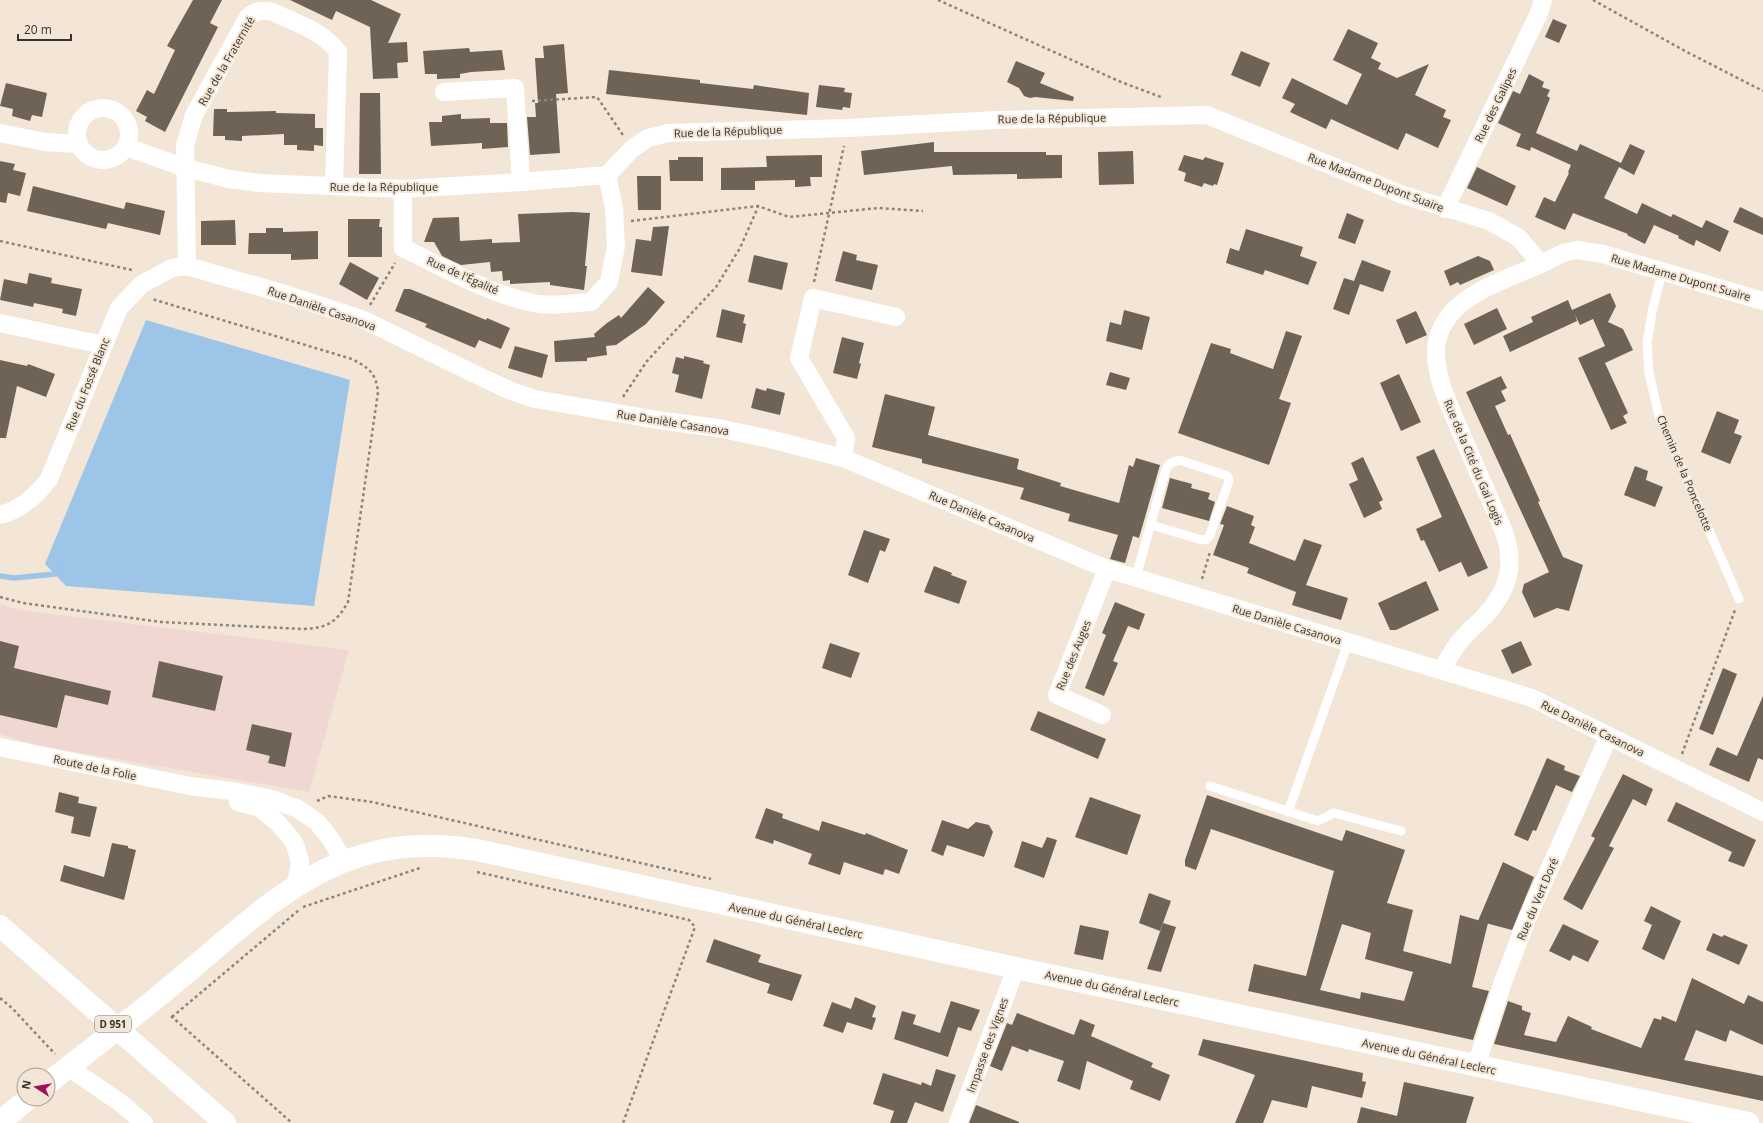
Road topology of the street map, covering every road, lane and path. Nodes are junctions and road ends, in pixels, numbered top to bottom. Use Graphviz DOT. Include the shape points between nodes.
graph roads {
  1 [pos="938,0"];
  2 [pos="1543,0"];
  3 [pos="1593,0"];
  4 [pos="1763,91"];
  5 [pos="444,92"];
  6 [pos="1164,98"];
  7 [pos="516,102"];
  8 [pos="1208,115"];
  9 [pos="848,128"];
  10 [pos="0,133"];
  11 [pos="78,144"];
  12 [pos="126,147"];
  13 [pos="632,149"];
  14 [pos="186,168"];
  15 [pos="607,175"];
  16 [pos="521,182"];
  17 [pos="334,186"];
  18 [pos="403,189"];
  19 [pos="758,206"];
  20 [pos="1445,209"];
  21 [pos="923,211"];
  22 [pos="828,214"];
  23 [pos="615,222"];
  24 [pos="0,241"];
  25 [pos="403,248"];
  26 [pos="1541,264"];
  27 [pos="187,266"];
  28 [pos="1662,272"];
  29 [pos="157,275"];
  30 [pos="132,293"];
  31 [pos="813,298"];
  32 [pos="1763,301"];
  33 [pos="896,317"];
  34 [pos="362,319"];
  35 [pos="0,323"];
  36 [pos="104,345"];
  37 [pos="612,413"];
  38 [pos="843,458"];
  39 [pos="0,515"];
  40 [pos="1151,525"];
  41 [pos="1211,554"];
  42 [pos="1107,569"];
  43 [pos="1136,577"];
  44 [pos="1195,596"];
  45 [pos="0,597"];
  46 [pos="1739,599"];
  47 [pos="1348,643"];
  48 [pos="1442,670"];
  49 [pos="1102,715"];
  50 [pos="1609,736"];
  51 [pos="0,747"];
  52 [pos="1676,769"];
  53 [pos="190,786"];
  54 [pos="1210,786"];
  55 [pos="298,809"];
  56 [pos="1288,812"];
  57 [pos="1763,812"];
  58 [pos="1401,831"];
  59 [pos="336,864"];
  60 [pos="420,868"];
  61 [pos="473,871"];
  62 [pos="711,879"];
  63 [pos="296,886"];
  64 [pos="0,926"];
  65 [pos="1016,968"];
  66 [pos="0,998"];
  67 [pos="154,1001"];
  68 [pos="172,1017"];
  69 [pos="1476,1066"];
  70 [pos="68,1067"];
  71 [pos="56,1077"];
  72 [pos="18,1107"];
  73 [pos="0,1122"];
  74 [pos="144,1123"];
  75 [pos="225,1123"];
  76 [pos="292,1123"];
  77 [pos="623,1123"];
  78 [pos="958,1123"];
  79 [pos="1748,1123"];
  1 -- 6 [label="path" via="1122,82"];
  2 -- 20 [label="street, Rue des Galipes" via="1539,14"];
  3 -- 4 [label="path"];
  5 -- 7 [label="street" via="515,88"];
  7 -- 13 [label="path" via="597,97"];
  7 -- 16 [label="street"];
  8 -- 9 [label="street, Rue de la République" via="996,120"];
  8 -- 20 [label="street, Rue Madame Dupont Suaire" via="1403,195"];
  9 -- 13 [label="street, Rue de la République" via="668,132 648,138"];
  9 -- 22 [label="path"];
  10 -- 11 [label="street" via="45,142"];
  11 -- 12 [label="street" via="89,157 97,160 114,159"];
  11 -- 12 [label="street" via="77,126 81,118 96,108 104,108 117,112 126,122 129,139"];
  12 -- 14 [label="street, Rue de la République"];
  13 -- 15 [label="street, Rue de la République"];
  14 -- 17 [label="street, Rue de la République" via="229,179 259,183"];
  14 -- 17 [label="street, Rue de la Fraternité" via="185,145 194,115 248,17 254,12 264,10 322,36 331,42 338,52"];
  14 -- 27 [label="street, Rue de la Fraternité"];
  15 -- 16 [label="street, Rue de la République"];
  15 -- 23 [label="street, Rue de l'Égalité"];
  16 -- 18 [label="street, Rue de la République"];
  17 -- 18 [label="street, Rue de la République"];
  18 -- 25 [label="street"];
  19 -- 22 [label="path" via="789,217"];
  19 -- 23 [label="path"];
  19 -- 37 [label="path" via="740,248 716,287 647,361"];
  20 -- 26 [label="street, Rue Madame Dupont Suaire" via="1489,221 1519,238"];
  21 -- 22 [label="path" via="878,208"];
  22 -- 31 [label="path"];
  23 -- 25 [label="street, Rue de l'Égalité" via="616,246 609,282 591,302 533,304 489,289"];
  24 -- 29 [label="path"];
  25 -- 34 [label="path"];
  26 -- 28 [label="street, Rue Madame Dupont Suaire" via="1563,253 1577,250 1603,254"];
  26 -- 48 [label="street, Rue de la Cité du Gai Logis" via="1465,300 1445,322 1439,335 1436,349 1438,366 1449,407 1510,548 1507,579 1495,604 1462,638"];
  27 -- 29 [label="street, Rue du Fossé Blanc" via="172,268"];
  27 -- 34 [label="street, Rue Danièle Casanova"];
  28 -- 32 [label="street, Rue Madame Dupont Suaire"];
  28 -- 46 [label="lane, Chemin de la Poncelotte" via="1647,343 1649,373 1659,416"];
  29 -- 30 [label="street, Rue du Fossé Blanc"];
  30 -- 36 [label="street, Rue du Fossé Blanc" via="119,308"];
  30 -- 45 [label="path" via="352,359 372,372 378,392 348,602 332,623 319,628 303,629 161,622 23,603"];
  31 -- 33 [label="street"];
  31 -- 38 [label="street" via="799,358 846,438"];
  34 -- 37 [label="street, Rue Danièle Casanova" via="511,391 535,400"];
  35 -- 36 [label="street"];
  36 -- 39 [label="street, Rue du Fossé Blanc" via="49,479 30,501"];
  37 -- 38 [label="street, Rue Danièle Casanova" via="718,428"];
  38 -- 42 [label="street, Rue Danièle Casanova"];
  40 -- 40 [label="lane" via="1202,540 1207,539 1229,482 1228,477 1179,460 1173,461 1166,469"];
  40 -- 43 [label="lane"];
  41 -- 44 [label="path"];
  42 -- 43 [label="street, Rue Danièle Casanova"];
  42 -- 49 [label="street, Rue des Auges" via="1057,695"];
  43 -- 44 [label="street, Rue Danièle Casanova"];
  44 -- 47 [label="street, Rue Danièle Casanova"];
  46 -- 52 [label="path"];
  47 -- 48 [label="street, Rue Danièle Casanova"];
  47 -- 56 [label="lane"];
  48 -- 50 [label="street, Rue Danièle Casanova" via="1532,698"];
  50 -- 52 [label="street, Rue Danièle Casanova"];
  50 -- 69 [label="street, Rue du Vert Doré" via="1527,919"];
  51 -- 53 [label="street, Route de la Folie"];
  52 -- 57 [label="street, Rue Danièle Casanova"];
  53 -- 55 [label="street, Route de la Folie" via="272,799"];
  53 -- 63 [label="street, Route de la Folie" via="260,808 277,822 294,842 300,861"];
  54 -- 56 [label="lane"];
  55 -- 59 [label="street, Route de la Folie" via="317,822 330,838"];
  55 -- 62 [label="path" via="328,796 372,802"];
  56 -- 58 [label="lane" via="1318,821 1334,813"];
  59 -- 63 [label="main road, Avenue du Général Leclerc"];
  59 -- 65 [label="main road, Avenue du Général Leclerc" via="395,847 448,846 477,850"];
  60 -- 68 [label="path" via="302,907"];
  61 -- 77 [label="path" via="689,920 695,927"];
  63 -- 67 [label="main road, Avenue du Général Leclerc" via="273,901"];
  64 -- 75 [label="main road, D 951"];
  65 -- 69 [label="main road, Avenue du Général Leclerc"];
  65 -- 78 [label="street, Impasse des Vignes"];
  66 -- 70 [label="path"];
  67 -- 68 [label="path"];
  67 -- 70 [label="main road, Avenue du Général Leclerc"];
  68 -- 76 [label="path"];
  69 -- 79 [label="main road, Avenue du Général Leclerc"];
  70 -- 71 [label="main road, Avenue du Général Leclerc"];
  70 -- 74 [label="street" via="122,1104"];
  72 -- 73 [label="main road"];
}
